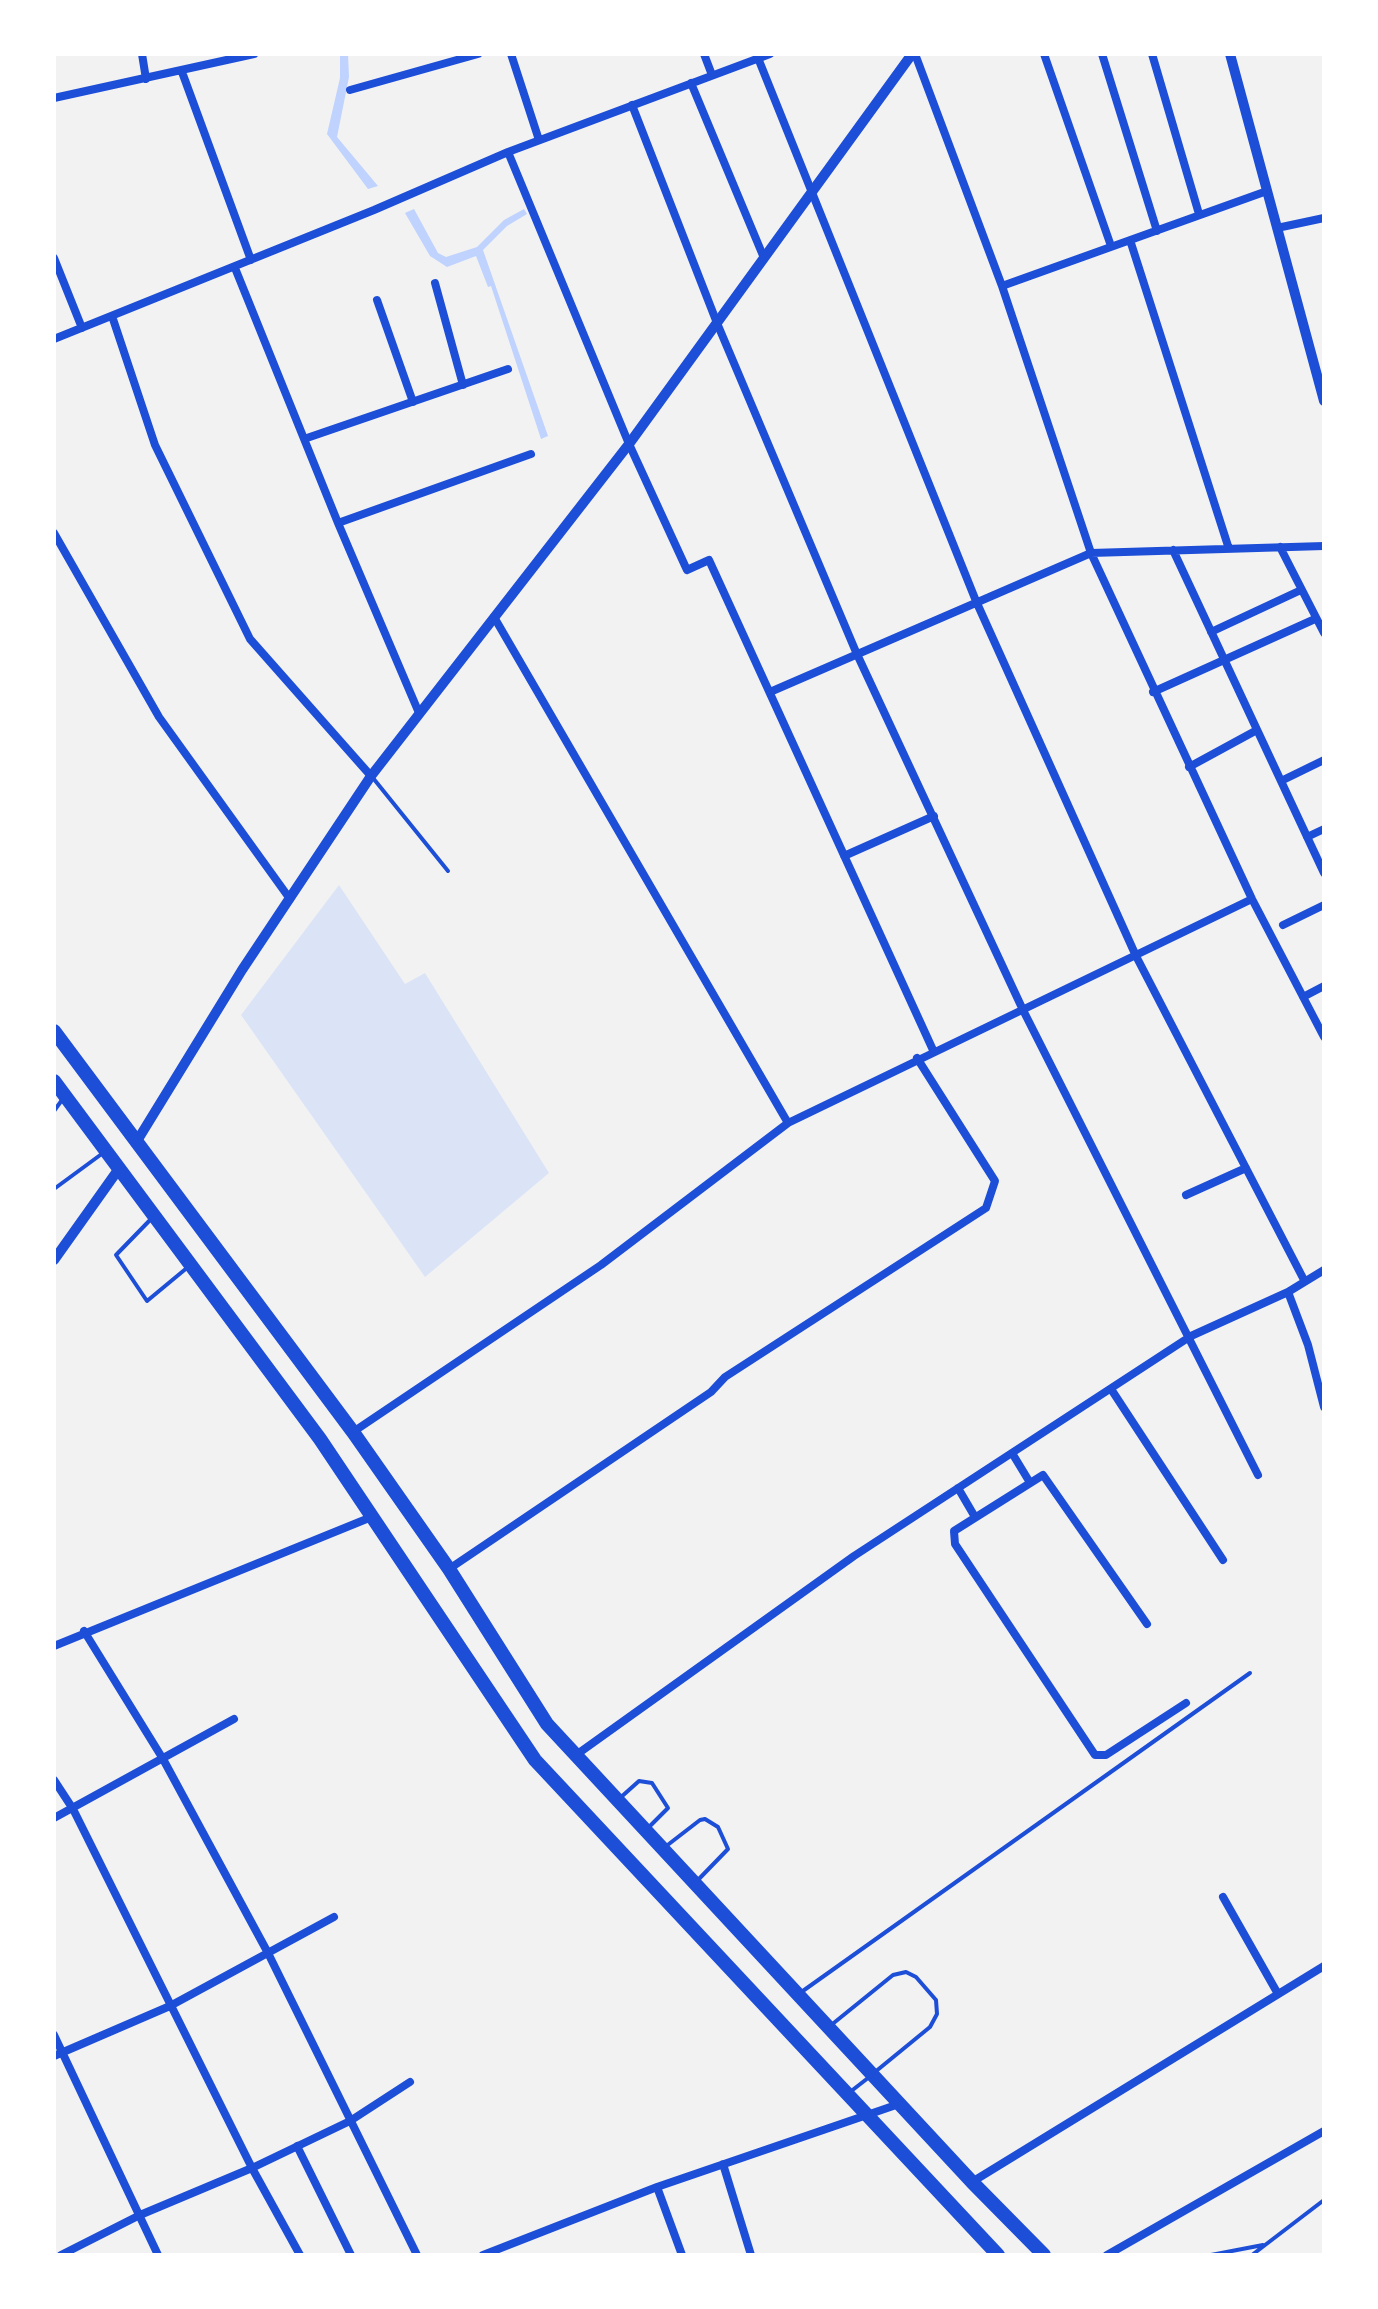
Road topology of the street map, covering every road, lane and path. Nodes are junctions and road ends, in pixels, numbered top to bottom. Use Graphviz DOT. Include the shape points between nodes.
graph roads {
  1 [pos="142,54"];
  2 [pos="254,54"];
  3 [pos="478,54"];
  4 [pos="511,54"];
  5 [pos="704,54"];
  6 [pos="770,54"];
  7 [pos="914,54"];
  8 [pos="1044,54"];
  9 [pos="1102,54"];
  10 [pos="1152,54"];
  11 [pos="1230,54"];
  12 [pos="758,58"];
  13 [pos="182,72"];
  14 [pos="712,75"];
  15 [pos="146,79"];
  16 [pos="691,83"];
  17 [pos="350,90"];
  18 [pos="54,98"];
  19 [pos="632,105"];
  20 [pos="539,140"];
  21 [pos="508,152"];
  22 [pos="813,191"];
  23 [pos="1267,191"];
  24 [pos="1199,214"];
  25 [pos="1324,218"];
  26 [pos="1277,228"];
  27 [pos="1157,231"];
  28 [pos="1130,240"];
  29 [pos="1111,246"];
  30 [pos="54,258"];
  31 [pos="764,258"];
  32 [pos="251,260"];
  33 [pos="235,268"];
  34 [pos="435,283"];
  35 [pos="1002,286"];
  36 [pos="377,300"];
  37 [pos="112,316"];
  38 [pos="717,323"];
  39 [pos="82,328"];
  40 [pos="54,339"];
  41 [pos="508,369"];
  42 [pos="463,385"];
  43 [pos="1324,401"];
  44 [pos="413,402"];
  45 [pos="304,439"];
  46 [pos="629,444"];
  47 [pos="531,454"];
  48 [pos="338,523"];
  49 [pos="54,533"];
  50 [pos="1324,546"];
  51 [pos="1280,547"];
  52 [pos="1229,549"];
  53 [pos="1173,550"];
  54 [pos="1091,553"];
  55 [pos="1301,590"];
  56 [pos="976,601"];
  57 [pos="494,617"];
  58 [pos="1315,619"];
  59 [pos="1211,632"];
  60 [pos="1324,633"];
  61 [pos="856,652"];
  62 [pos="1224,660"];
  63 [pos="770,692"];
  64 [pos="1153,692"];
  65 [pos="419,713"];
  66 [pos="1257,730"];
  67 [pos="1324,760"];
  68 [pos="1189,767"];
  69 [pos="371,776"];
  70 [pos="1281,781"];
  71 [pos="934,816"];
  72 [pos="1324,829"];
  73 [pos="1307,837"];
  74 [pos="844,856"];
  75 [pos="448,871"];
  76 [pos="1324,873"];
  77 [pos="290,899"];
  78 [pos="1252,899"];
  79 [pos="1324,905"];
  80 [pos="1283,925"];
  81 [pos="1136,956"];
  82 [pos="1324,986"];
  83 [pos="1303,997"];
  84 [pos="1023,1010"];
  85 [pos="54,1031"];
  86 [pos="1324,1037"];
  87 [pos="933,1050"];
  88 [pos="917,1058"];
  89 [pos="54,1081"];
  90 [pos="65,1096"];
  91 [pos="54,1111"];
  92 [pos="788,1123"];
  93 [pos="137,1141"];
  94 [pos="105,1152"];
  95 [pos="1246,1168"];
  96 [pos="118,1170"];
  97 [pos="54,1189"];
  98 [pos="1186,1195"];
  99 [pos="153,1216"];
  100 [pos="54,1260"];
  101 [pos="190,1265"];
  102 [pos="1324,1270"];
  103 [pos="1304,1280"];
  104 [pos="1288,1292"];
  105 [pos="1191,1336"];
  106 [pos="1111,1389"];
  107 [pos="1324,1407"];
  108 [pos="353,1432"];
  109 [pos="1012,1453"];
  110 [pos="1258,1475"];
  111 [pos="1029,1481"];
  112 [pos="958,1488"];
  113 [pos="374,1516"];
  114 [pos="975,1517"];
  115 [pos="1223,1560"];
  116 [pos="449,1569"];
  117 [pos="1147,1624"];
  118 [pos="84,1631"];
  119 [pos="54,1646"];
  120 [pos="1250,1673"];
  121 [pos="1186,1703"];
  122 [pos="234,1719"];
  123 [pos="576,1755"];
  124 [pos="163,1759"];
  125 [pos="54,1780"];
  126 [pos="618,1800"];
  127 [pos="73,1809"];
  128 [pos="54,1818"];
  129 [pos="646,1830"];
  130 [pos="663,1849"];
  131 [pos="695,1883"];
  132 [pos="1223,1897"];
  133 [pos="334,1917"];
  134 [pos="268,1953"];
  135 [pos="1324,1966"];
  136 [pos="798,1994"];
  137 [pos="1278,1994"];
  138 [pos="170,2006"];
  139 [pos="829,2028"];
  140 [pos="54,2035"];
  141 [pos="58,2054"];
  142 [pos="872,2075"];
  143 [pos="410,2082"];
  144 [pos="849,2093"];
  145 [pos="899,2104"];
  146 [pos="869,2115"];
  147 [pos="350,2121"];
  148 [pos="1324,2131"];
  149 [pos="297,2146"];
  150 [pos="723,2164"];
  151 [pos="252,2168"];
  152 [pos="972,2182"];
  153 [pos="657,2187"];
  154 [pos="1324,2200"];
  155 [pos="140,2215"];
  156 [pos="1266,2244"];
  157 [pos="61,2255"];
  158 [pos="158,2255"];
  159 [pos="300,2255"];
  160 [pos="351,2255"];
  161 [pos="417,2255"];
  162 [pos="483,2255"];
  163 [pos="682,2255"];
  164 [pos="751,2255"];
  165 [pos="998,2255"];
  166 [pos="1044,2255"];
  167 [pos="1107,2255"];
  168 [pos="1211,2255"];
  169 [pos="1252,2255"];
  1 -- 15 [label="street"];
  2 -- 13 [label="street"];
  3 -- 17 [label="street"];
  4 -- 20 [label="street"];
  5 -- 14 [label="street"];
  6 -- 12 [label="street"];
  7 -- 22 [label="street"];
  7 -- 35 [label="street"];
  8 -- 29 [label="street"];
  9 -- 27 [label="street"];
  10 -- 24 [label="street"];
  11 -- 23 [label="street"];
  12 -- 14 [label="street"];
  12 -- 22 [label="street"];
  13 -- 15 [label="street"];
  13 -- 32 [label="street"];
  14 -- 16 [label="street"];
  15 -- 18 [label="street"];
  16 -- 19 [label="street"];
  16 -- 31 [label="street"];
  19 -- 20 [label="street"];
  19 -- 38 [label="street"];
  20 -- 21 [label="street"];
  21 -- 32 [label="street"];
  21 -- 46 [label="street"];
  22 -- 31 [label="street"];
  22 -- 56 [label="street"];
  23 -- 24 [label="street"];
  23 -- 26 [label="street"];
  24 -- 27 [label="street"];
  25 -- 26 [label="street"];
  26 -- 43 [label="street"];
  27 -- 28 [label="street"];
  28 -- 29 [label="street"];
  28 -- 52 [label="street"];
  29 -- 35 [label="street"];
  30 -- 39 [label="street"];
  31 -- 38 [label="street"];
  32 -- 33 [label="street"];
  33 -- 37 [label="street"];
  33 -- 45 [label="street"];
  34 -- 42 [label="street"];
  35 -- 54 [label="street"];
  36 -- 44 [label="street"];
  37 -- 39 [label="street"];
  37 -- 69 [label="street" via="155,445 250,639"];
  38 -- 46 [label="street"];
  38 -- 61 [label="street"];
  39 -- 40 [label="street"];
  41 -- 42 [label="street"];
  42 -- 44 [label="street"];
  44 -- 45 [label="street"];
  45 -- 48 [label="street"];
  46 -- 57 [label="street"];
  46 -- 63 [label="street" via="687,570 709,560"];
  47 -- 48 [label="street"];
  48 -- 65 [label="street"];
  49 -- 77 [label="street" via="159,717"];
  50 -- 51 [label="street"];
  51 -- 52 [label="street"];
  51 -- 55 [label="street"];
  52 -- 53 [label="street"];
  53 -- 54 [label="street"];
  53 -- 59 [label="street"];
  54 -- 56 [label="street"];
  54 -- 64 [label="street"];
  55 -- 58 [label="street"];
  55 -- 59 [label="street"];
  56 -- 61 [label="street"];
  56 -- 81 [label="street"];
  57 -- 65 [label="street"];
  57 -- 92 [label="street"];
  58 -- 60 [label="street"];
  58 -- 62 [label="street"];
  59 -- 62 [label="street"];
  61 -- 63 [label="street"];
  61 -- 71 [label="street"];
  62 -- 64 [label="street"];
  62 -- 66 [label="street"];
  63 -- 74 [label="street"];
  64 -- 68 [label="street"];
  65 -- 69 [label="street"];
  66 -- 68 [label="street"];
  66 -- 70 [label="street"];
  67 -- 70 [label="street"];
  68 -- 78 [label="street"];
  69 -- 75 [label="lane"];
  69 -- 77 [label="street"];
  70 -- 73 [label="street"];
  71 -- 74 [label="street"];
  71 -- 84 [label="street"];
  72 -- 73 [label="street"];
  73 -- 76 [label="street"];
  74 -- 87 [label="street"];
  77 -- 93 [label="street"];
  78 -- 81 [label="street"];
  78 -- 83 [label="street"];
  79 -- 80 [label="street"];
  81 -- 84 [label="street"];
  81 -- 95 [label="street"];
  82 -- 83 [label="street"];
  83 -- 86 [label="street"];
  84 -- 87 [label="street"];
  84 -- 105 [label="street"];
  85 -- 93 [label="highway"];
  87 -- 88 [label="street"];
  88 -- 92 [label="street"];
  88 -- 116 [label="street" via="995,1181 986,1208 725,1377 711,1392"];
  89 -- 90 [label="highway"];
  90 -- 91 [label="lane"];
  90 -- 94 [label="highway"];
  92 -- 108 [label="street" via="601,1265"];
  93 -- 108 [label="highway"];
  94 -- 96 [label="highway"];
  94 -- 97 [label="lane"];
  95 -- 98 [label="street"];
  95 -- 103 [label="street"];
  96 -- 99 [label="highway"];
  96 -- 100 [label="street"];
  99 -- 101 [label="highway"];
  99 -- 101 [label="lane" via="116,1255 147,1301"];
  101 -- 113 [label="highway"];
  102 -- 103 [label="street"];
  103 -- 104 [label="street"];
  104 -- 105 [label="street"];
  104 -- 107 [label="street"];
  105 -- 106 [label="street"];
  105 -- 110 [label="street"];
  106 -- 109 [label="street"];
  106 -- 115 [label="street"];
  108 -- 116 [label="highway"];
  109 -- 111 [label="street"];
  109 -- 112 [label="street"];
  111 -- 114 [label="street"];
  111 -- 117 [label="street" via="1039,1475 1047,1478"];
  112 -- 114 [label="street"];
  112 -- 123 [label="street"];
  113 -- 118 [label="street"];
  113 -- 144 [label="highway" via="535,1760"];
  114 -- 121 [label="street" via="954,1531 955,1544 1095,1755 1106,1755"];
  116 -- 123 [label="highway" via="547,1724"];
  118 -- 119 [label="street"];
  118 -- 124 [label="street"];
  120 -- 136 [label="lane"];
  122 -- 124 [label="street"];
  123 -- 126 [label="highway"];
  124 -- 127 [label="street"];
  124 -- 134 [label="street"];
  125 -- 127 [label="street"];
  126 -- 129 [label="highway"];
  126 -- 129 [label="lane" via="639,1781 652,1783 668,1808"];
  127 -- 128 [label="street"];
  127 -- 138 [label="street"];
  129 -- 130 [label="highway"];
  130 -- 131 [label="highway"];
  130 -- 131 [label="lane" via="700,1820 718,1827 728,1849"];
  131 -- 136 [label="highway"];
  132 -- 137 [label="street"];
  133 -- 134 [label="street"];
  134 -- 138 [label="street"];
  134 -- 147 [label="street"];
  135 -- 137 [label="street"];
  136 -- 139 [label="highway"];
  137 -- 152 [label="street"];
  138 -- 141 [label="street"];
  138 -- 151 [label="street"];
  139 -- 142 [label="highway"];
  139 -- 142 [label="lane" via="893,1975 906,1972 916,1977 936,2000 937,2014 930,2027"];
  140 -- 141 [label="street"];
  141 -- 155 [label="street"];
  142 -- 144 [label="lane"];
  142 -- 145 [label="highway"];
  143 -- 147 [label="street"];
  144 -- 146 [label="highway"];
  145 -- 146 [label="street"];
  145 -- 152 [label="highway"];
  146 -- 150 [label="street"];
  146 -- 165 [label="highway"];
  147 -- 149 [label="street"];
  147 -- 161 [label="street"];
  148 -- 167 [label="street"];
  149 -- 151 [label="street"];
  149 -- 160 [label="street"];
  150 -- 153 [label="street"];
  150 -- 164 [label="street"];
  151 -- 155 [label="street"];
  151 -- 159 [label="street"];
  152 -- 166 [label="highway"];
  153 -- 162 [label="street"];
  153 -- 163 [label="street"];
  154 -- 156 [label="lane"];
  155 -- 157 [label="street"];
  155 -- 158 [label="street"];
  156 -- 168 [label="lane"];
  156 -- 169 [label="lane"];
}
